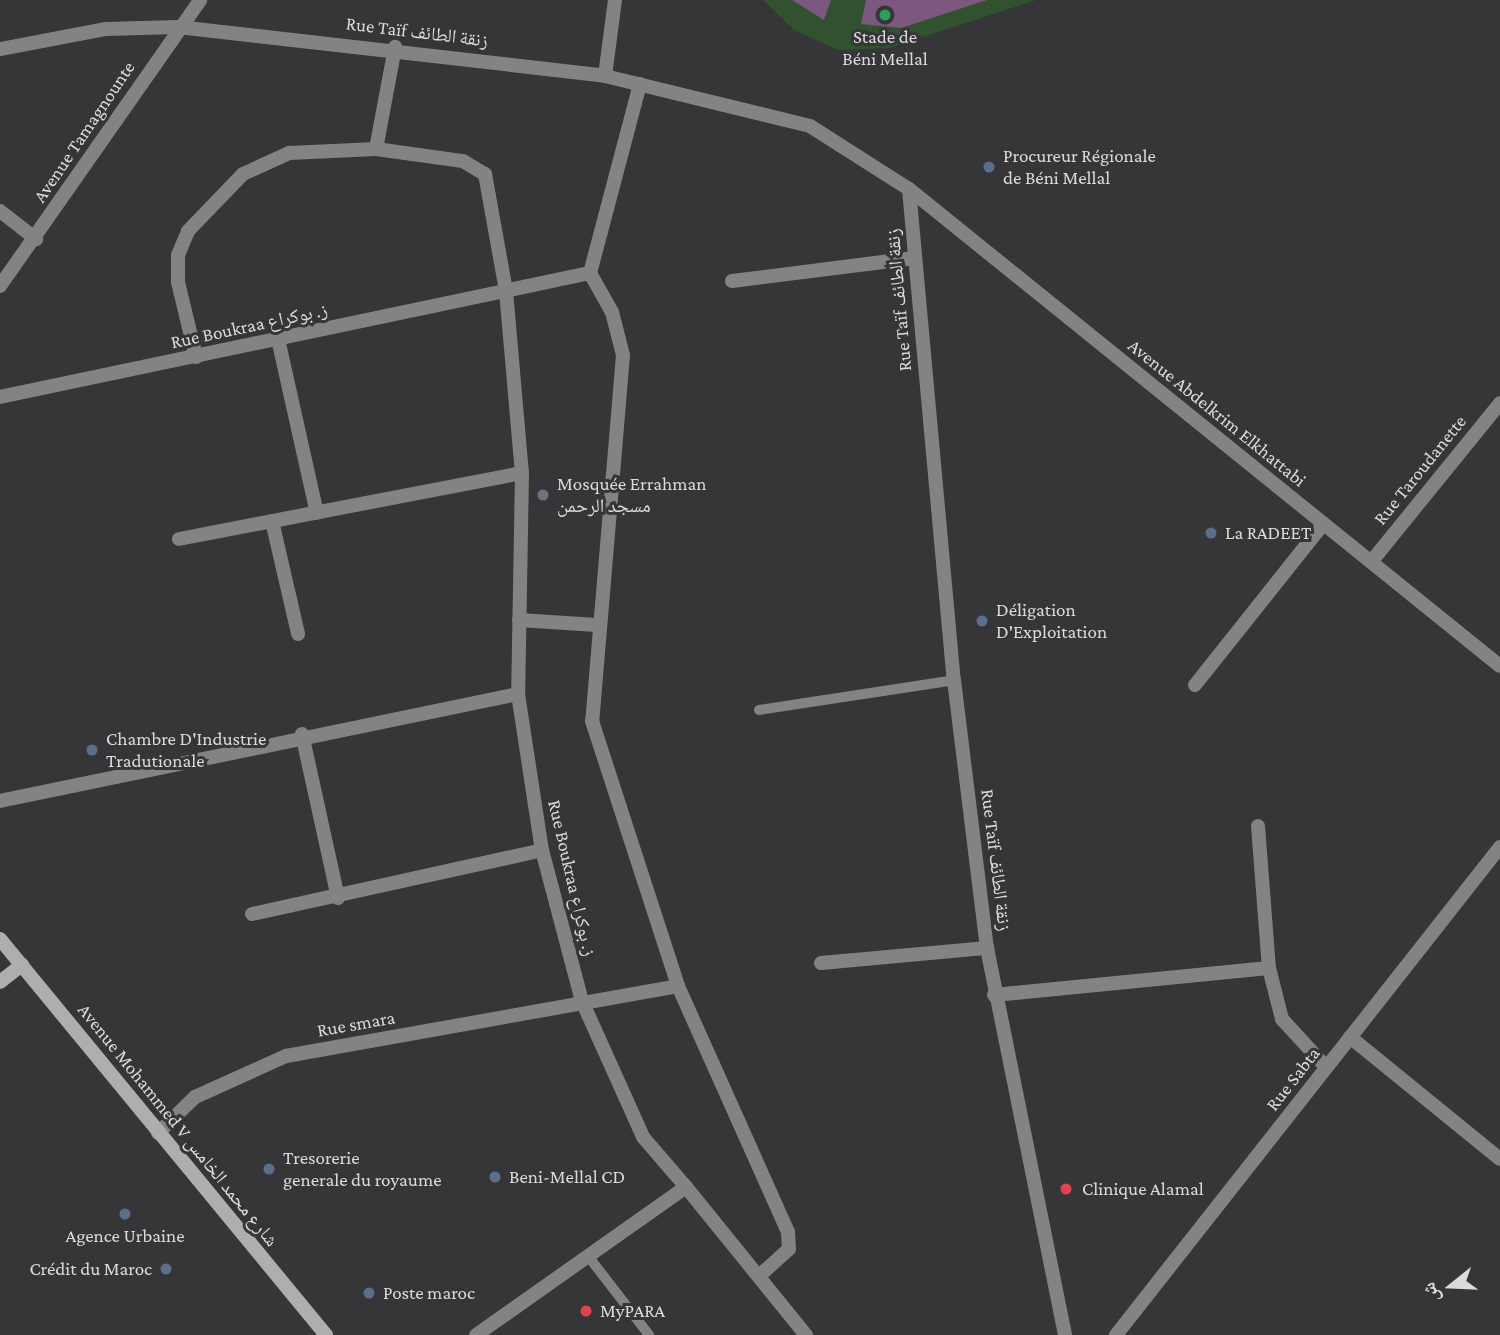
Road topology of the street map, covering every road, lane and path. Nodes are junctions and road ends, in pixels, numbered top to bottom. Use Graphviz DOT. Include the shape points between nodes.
graph roads {
  1 [pos="200,0"];
  2 [pos="615,0"];
  3 [pos="178,27"];
  4 [pos="395,47"];
  5 [pos="0,49"];
  6 [pos="605,76"];
  7 [pos="640,84"];
  8 [pos="376,149"];
  9 [pos="909,189"];
  10 [pos="0,211"];
  11 [pos="36,239"];
  12 [pos="914,258"];
  13 [pos="590,273"];
  14 [pos="732,281"];
  15 [pos="0,286"];
  16 [pos="506,291"];
  17 [pos="278,340"];
  18 [pos="197,357"];
  19 [pos="0,397"];
  20 [pos="1500,403"];
  21 [pos="522,473"];
  22 [pos="317,513"];
  23 [pos="272,521"];
  24 [pos="1324,524"];
  25 [pos="179,539"];
  26 [pos="1371,562"];
  27 [pos="519,621"];
  28 [pos="597,625"];
  29 [pos="298,634"];
  30 [pos="1500,666"];
  31 [pos="954,680"];
  32 [pos="1195,685"];
  33 [pos="518,694"];
  34 [pos="759,710"];
  35 [pos="302,734"];
  36 [pos="0,801"];
  37 [pos="1258,826"];
  38 [pos="1500,847"];
  39 [pos="542,850"];
  40 [pos="338,898"];
  41 [pos="253,914"];
  42 [pos="0,939"];
  43 [pos="987,948"];
  44 [pos="821,963"];
  45 [pos="22,965"];
  46 [pos="1269,968"];
  47 [pos="0,982"];
  48 [pos="678,986"];
  49 [pos="994,995"];
  50 [pos="582,1001"];
  51 [pos="1350,1037"];
  52 [pos="1326,1067"];
  53 [pos="159,1133"];
  54 [pos="1500,1159"];
  55 [pos="687,1187"];
  56 [pos="588,1256"];
  57 [pos="759,1276"];
  58 [pos="326,1335"];
  59 [pos="476,1335"];
  60 [pos="649,1335"];
  61 [pos="806,1335"];
  62 [pos="1065,1335"];
  63 [pos="1116,1335"];
  1 -- 3 [label="street, Avenue Tamagnounte"];
  2 -- 6 [label="street"];
  3 -- 4 [label="street, Rue Taïf زنقة الطائف"];
  3 -- 5 [label="street, Rue Taïf زنقة الطائف" via="106,29"];
  3 -- 11 [label="street, Avenue Tamagnounte"];
  4 -- 6 [label="street, Rue Taïf زنقة الطائف"];
  4 -- 8 [label="street"];
  6 -- 7 [label="street, Rue Taïf زنقة الطائف"];
  7 -- 9 [label="street, Rue Taïf زنقة الطائف" via="810,126"];
  7 -- 13 [label="street"];
  8 -- 16 [label="street" via="463,161 485,174"];
  8 -- 18 [label="street" via="289,153 227,185 188,231 178,255 178,282"];
  9 -- 12 [label="street, Rue Taïf زنقة الطائف"];
  9 -- 24 [label="street, Avenue Abdelkrim Elkhattabi"];
  10 -- 11 [label="street"];
  11 -- 15 [label="street, Avenue Tamagnounte"];
  12 -- 14 [label="street"];
  12 -- 31 [label="street, Rue Taïf زنقة الطائف"];
  13 -- 16 [label="street, Rue Boukraa ز. بوكراع"];
  13 -- 28 [label="street" via="612,312 622,355"];
  16 -- 17 [label="street, Rue Boukraa ز. بوكراع"];
  16 -- 21 [label="street, Rue Boukraa ز. بوكراع"];
  17 -- 18 [label="street, Rue Boukraa ز. بوكراع"];
  17 -- 22 [label="street"];
  18 -- 19 [label="street, Rue Boukraa ز. بوكراع"];
  20 -- 26 [label="street, Rue Taroudanette"];
  21 -- 22 [label="street"];
  21 -- 27 [label="street, Rue Boukraa ز. بوكراع"];
  22 -- 23 [label="street"];
  23 -- 25 [label="street"];
  23 -- 29 [label="street"];
  24 -- 26 [label="street, Avenue Abdelkrim Elkhattabi"];
  24 -- 32 [label="street"];
  26 -- 30 [label="street, Avenue Abdelkrim Elkhattabi"];
  27 -- 28 [label="street"];
  27 -- 33 [label="street, Rue Boukraa ز. بوكراع"];
  28 -- 48 [label="street" via="591,701 598,752"];
  31 -- 34 [label="lane"];
  31 -- 43 [label="street, Rue Taïf زنقة الطائف"];
  33 -- 35 [label="street"];
  33 -- 39 [label="street, Rue Boukraa ز. بوكراع"];
  35 -- 36 [label="street"];
  35 -- 40 [label="street"];
  37 -- 46 [label="street"];
  38 -- 51 [label="street, Rue Sabta"];
  39 -- 40 [label="street"];
  39 -- 50 [label="street, Rue Boukraa ز. بوكراع"];
  40 -- 41 [label="street"];
  42 -- 45 [label="main road, Avenue Mohammed V شارع محمد الخامس"];
  43 -- 44 [label="street"];
  43 -- 49 [label="street, Rue Taïf زنقة الطائف"];
  45 -- 47 [label="main road"];
  45 -- 53 [label="main road, Avenue Mohammed V شارع محمد الخامس"];
  46 -- 49 [label="street"];
  46 -- 52 [label="street" via="1282,1019"];
  48 -- 50 [label="street, Rue smara"];
  48 -- 57 [label="street" via="789,1232 789,1249"];
  49 -- 62 [label="street, Rue Taïf زنقة الطائف"];
  50 -- 53 [label="street, Rue smara" via="263,1063 195,1097"];
  50 -- 55 [label="street, Rue Boukraa ز. بوكراع" via="643,1137"];
  51 -- 52 [label="street, Rue Sabta"];
  51 -- 54 [label="street"];
  52 -- 63 [label="street, Rue Sabta"];
  53 -- 58 [label="main road, Avenue Mohammed V شارع محمد الخامس"];
  55 -- 56 [label="street"];
  55 -- 57 [label="street, Rue Boukraa ز. بوكراع"];
  56 -- 59 [label="street"];
  56 -- 60 [label="lane"];
  57 -- 61 [label="street, Rue Boukraa ز. بوكراع"];
}
